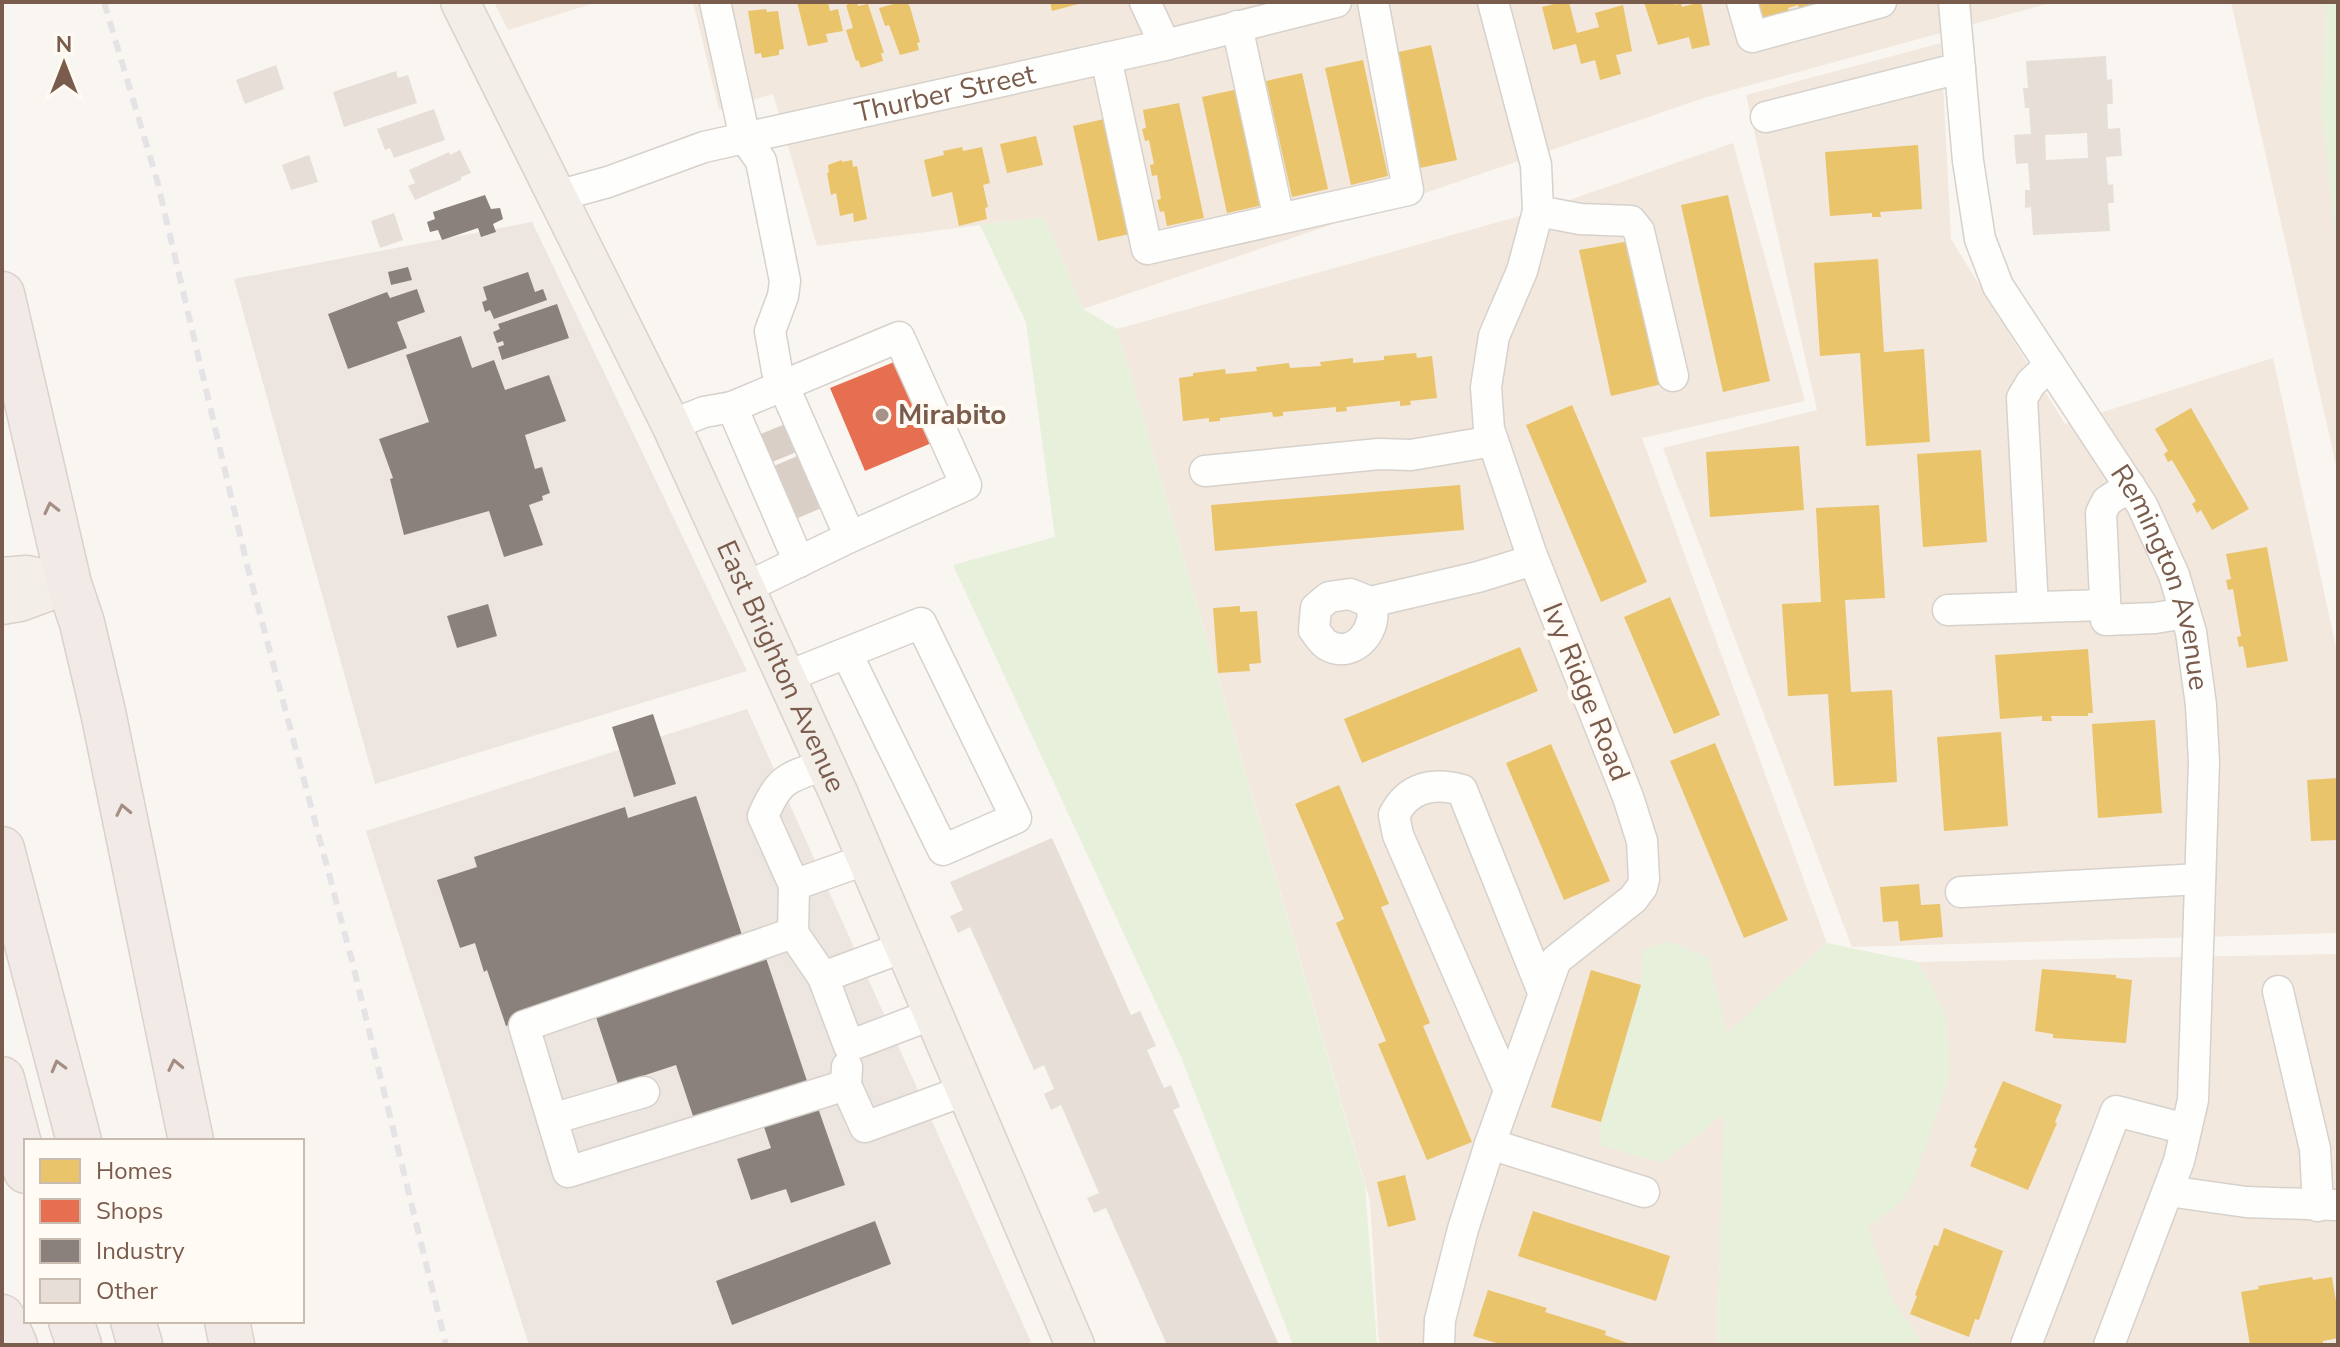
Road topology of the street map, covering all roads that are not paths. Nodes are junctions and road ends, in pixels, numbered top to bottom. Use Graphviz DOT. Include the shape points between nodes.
graph roads {
  1 [pos="715,2"];
  2 [pos="1145,2"];
  3 [pos="1336,2"];
  4 [pos="1373,2"];
  5 [pos="1493,2"];
  6 [pos="1742,2"];
  7 [pos="1881,2"];
  8 [pos="1954,2"];
  9 [pos="470,5"];
  10 [pos="1237,26"];
  11 [pos="1165,45"];
  12 [pos="1106,58"];
  13 [pos="1960,68"];
  14 [pos="1766,117"];
  15 [pos="745,138"];
  16 [pos="557,196"];
  17 [pos="1538,211"];
  18 [pos="1279,219"];
  19 [pos="2,294"];
  20 [pos="2050,365"];
  21 [pos="1673,376"];
  22 [pos="783,386"];
  23 [pos="732,407"];
  24 [pos="671,425"];
  25 [pos="1493,441"];
  26 [pos="778,443"];
  27 [pos="1205,471"];
  28 [pos="2130,486"];
  29 [pos="796,487"];
  30 [pos="850,537"];
  31 [pos="1533,560"];
  32 [pos="799,562"];
  33 [pos="2,577"];
  34 [pos="69,584"];
  35 [pos="745,588"];
  36 [pos="1370,602"];
  37 [pos="2,605"];
  38 [pos="2105,605"];
  39 [pos="2033,607"];
  40 [pos="1948,610"];
  41 [pos="2185,613"];
  42 [pos="847,654"];
  43 [pos="786,677"];
  44 [pos="825,765"];
  45 [pos="2,849"];
  46 [pos="867,859"];
  47 [pos="2200,879"];
  48 [pos="794,885"];
  49 [pos="1961,892"];
  50 [pos="793,933"];
  51 [pos="904,947"];
  52 [pos="823,977"];
  53 [pos="2278,991"];
  54 [pos="1543,992"];
  55 [pos="933,1014"];
  56 [pos="849,1046"];
  57 [pos="2,1079"];
  58 [pos="846,1085"];
  59 [pos="966,1090"];
  60 [pos="1509,1090"];
  61 [pos="644,1092"];
  62 [pos="552,1119"];
  63 [pos="2186,1129"];
  64 [pos="78,1139"];
  65 [pos="191,1139"];
  66 [pos="1490,1144"];
  67 [pos="24,1163"];
  68 [pos="2168,1191"];
  69 [pos="1644,1192"];
  70 [pos="2328,1205"];
  71 [pos="2,1317"];
  72 [pos="72,1323"];
  73 [pos="134,1323"];
  74 [pos="227,1323"];
  75 [pos="15,1345"];
  76 [pos="79,1345"];
  77 [pos="140,1345"];
  78 [pos="232,1345"];
  79 [pos="1075,1345"];
  80 [pos="1439,1345"];
  81 [pos="2026,1345"];
  82 [pos="2109,1345"];
  1 -- 15 [label="street"];
  2 -- 11 [label="street"];
  3 -- 10 [label="street, Thurber Street"];
  4 -- 18 [label="street" via="1408,190"];
  5 -- 17 [label="street, Ivy Ridge Road" via="1536,165"];
  6 -- 7 [label="street" via="1752,37"];
  8 -- 13 [label="street, Remington Avenue"];
  9 -- 16 [label="main road, East Brighton Avenue"];
  10 -- 11 [label="street, Thurber Street"];
  10 -- 18 [label="street"];
  11 -- 12 [label="street, Thurber Street"];
  12 -- 15 [label="street, Thurber Street"];
  12 -- 18 [label="street" via="1147,249"];
  13 -- 14 [label="street"];
  13 -- 20 [label="street, Remington Avenue" via="1980,239 1998,286"];
  15 -- 16 [label="street, Thurber Street"];
  15 -- 22 [label="street" via="761,161 785,281 770,331"];
  16 -- 24 [label="main road, East Brighton Avenue"];
  17 -- 21 [label="street" via="1631,221 1639,231"];
  17 -- 25 [label="street, Ivy Ridge Road" via="1522,271 1494,336 1486,387"];
  34 -- 19 [label="highway, one-way"];
  20 -- 28 [label="street, Remington Avenue"];
  20 -- 39 [label="street" via="2022,398"];
  22 -- 23 [label="street"];
  22 -- 26 [label="street"];
  22 -- 30 [label="street" via="899,337 966,485"];
  23 -- 24 [label="street"];
  23 -- 26 [label="street"];
  24 -- 35 [label="main road, East Brighton Avenue"];
  25 -- 27 [label="street" via="1411,455"];
  25 -- 31 [label="street, Ivy Ridge Road"];
  26 -- 29 [label="street"];
  26 -- 29 [label="street"];
  28 -- 38 [label="street" via="2107,501 2101,513"];
  28 -- 41 [label="street, Remington Avenue" via="2174,575"];
  29 -- 30 [label="street"];
  29 -- 32 [label="street"];
  30 -- 32 [label="street"];
  31 -- 36 [label="street"];
  31 -- 54 [label="street, Ivy Ridge Road" via="1628,797 1642,841 1644,879 1633,899 1556,960"];
  32 -- 35 [label="street"];
  33 -- 34 [label="main road" via="27,575"];
  34 -- 37 [label="main road"];
  65 -- 34 [label="highway, one-way" via="103,712"];
  35 -- 43 [label="main road, East Brighton Avenue"];
  38 -- 39 [label="street"];
  38 -- 41 [label="street" via="2106,620"];
  39 -- 40 [label="street"];
  41 -- 47 [label="street, Remington Avenue" via="2202,719"];
  42 -- 42 [label="street" via="921,623 1016,818 943,850"];
  42 -- 43 [label="street"];
  43 -- 44 [label="main road, East Brighton Avenue"];
  44 -- 46 [label="main road, East Brighton Avenue"];
  44 -- 48 [label="street" via="789,777 773,792 763,816"];
  64 -- 45 [label="highway, one-way"];
  46 -- 48 [label="street"];
  46 -- 51 [label="main road, East Brighton Avenue"];
  47 -- 49 [label="street"];
  47 -- 63 [label="street, Remington Avenue" via="2193,1100"];
  48 -- 50 [label="street"];
  50 -- 52 [label="street"];
  50 -- 62 [label="street" via="524,1026"];
  51 -- 52 [label="street"];
  51 -- 55 [label="main road, East Brighton Avenue"];
  52 -- 56 [label="street"];
  53 -- 70 [label="street"];
  54 -- 60 [label="street, Ivy Ridge Road"];
  54 -- 60 [label="street" via="1462,790 1427,787 1402,799 1394,815 1398,835"];
  55 -- 56 [label="street"];
  55 -- 59 [label="main road, East Brighton Avenue"];
  56 -- 58 [label="street"];
  57 -- 67 [label="highway"];
  58 -- 59 [label="street" via="865,1127"];
  58 -- 62 [label="street" via="568,1172"];
  59 -- 79 [label="main road, East Brighton Avenue"];
  60 -- 66 [label="street, Ivy Ridge Road"];
  61 -- 62 [label="street"];
  63 -- 68 [label="street, Remington Avenue"];
  63 -- 81 [label="street" via="2116,1111"];
  66 -- 69 [label="street"];
  66 -- 80 [label="street, Ivy Ridge Road" via="1463,1229 1440,1320"];
  68 -- 70 [label="street" via="2246,1202"];
  68 -- 82 [label="street, Remington Avenue"];
  71 -- 75 [label="highway"];
  72 -- 76 [label="highway"];
  73 -- 77 [label="highway"];
  74 -- 78 [label="highway"];
}
